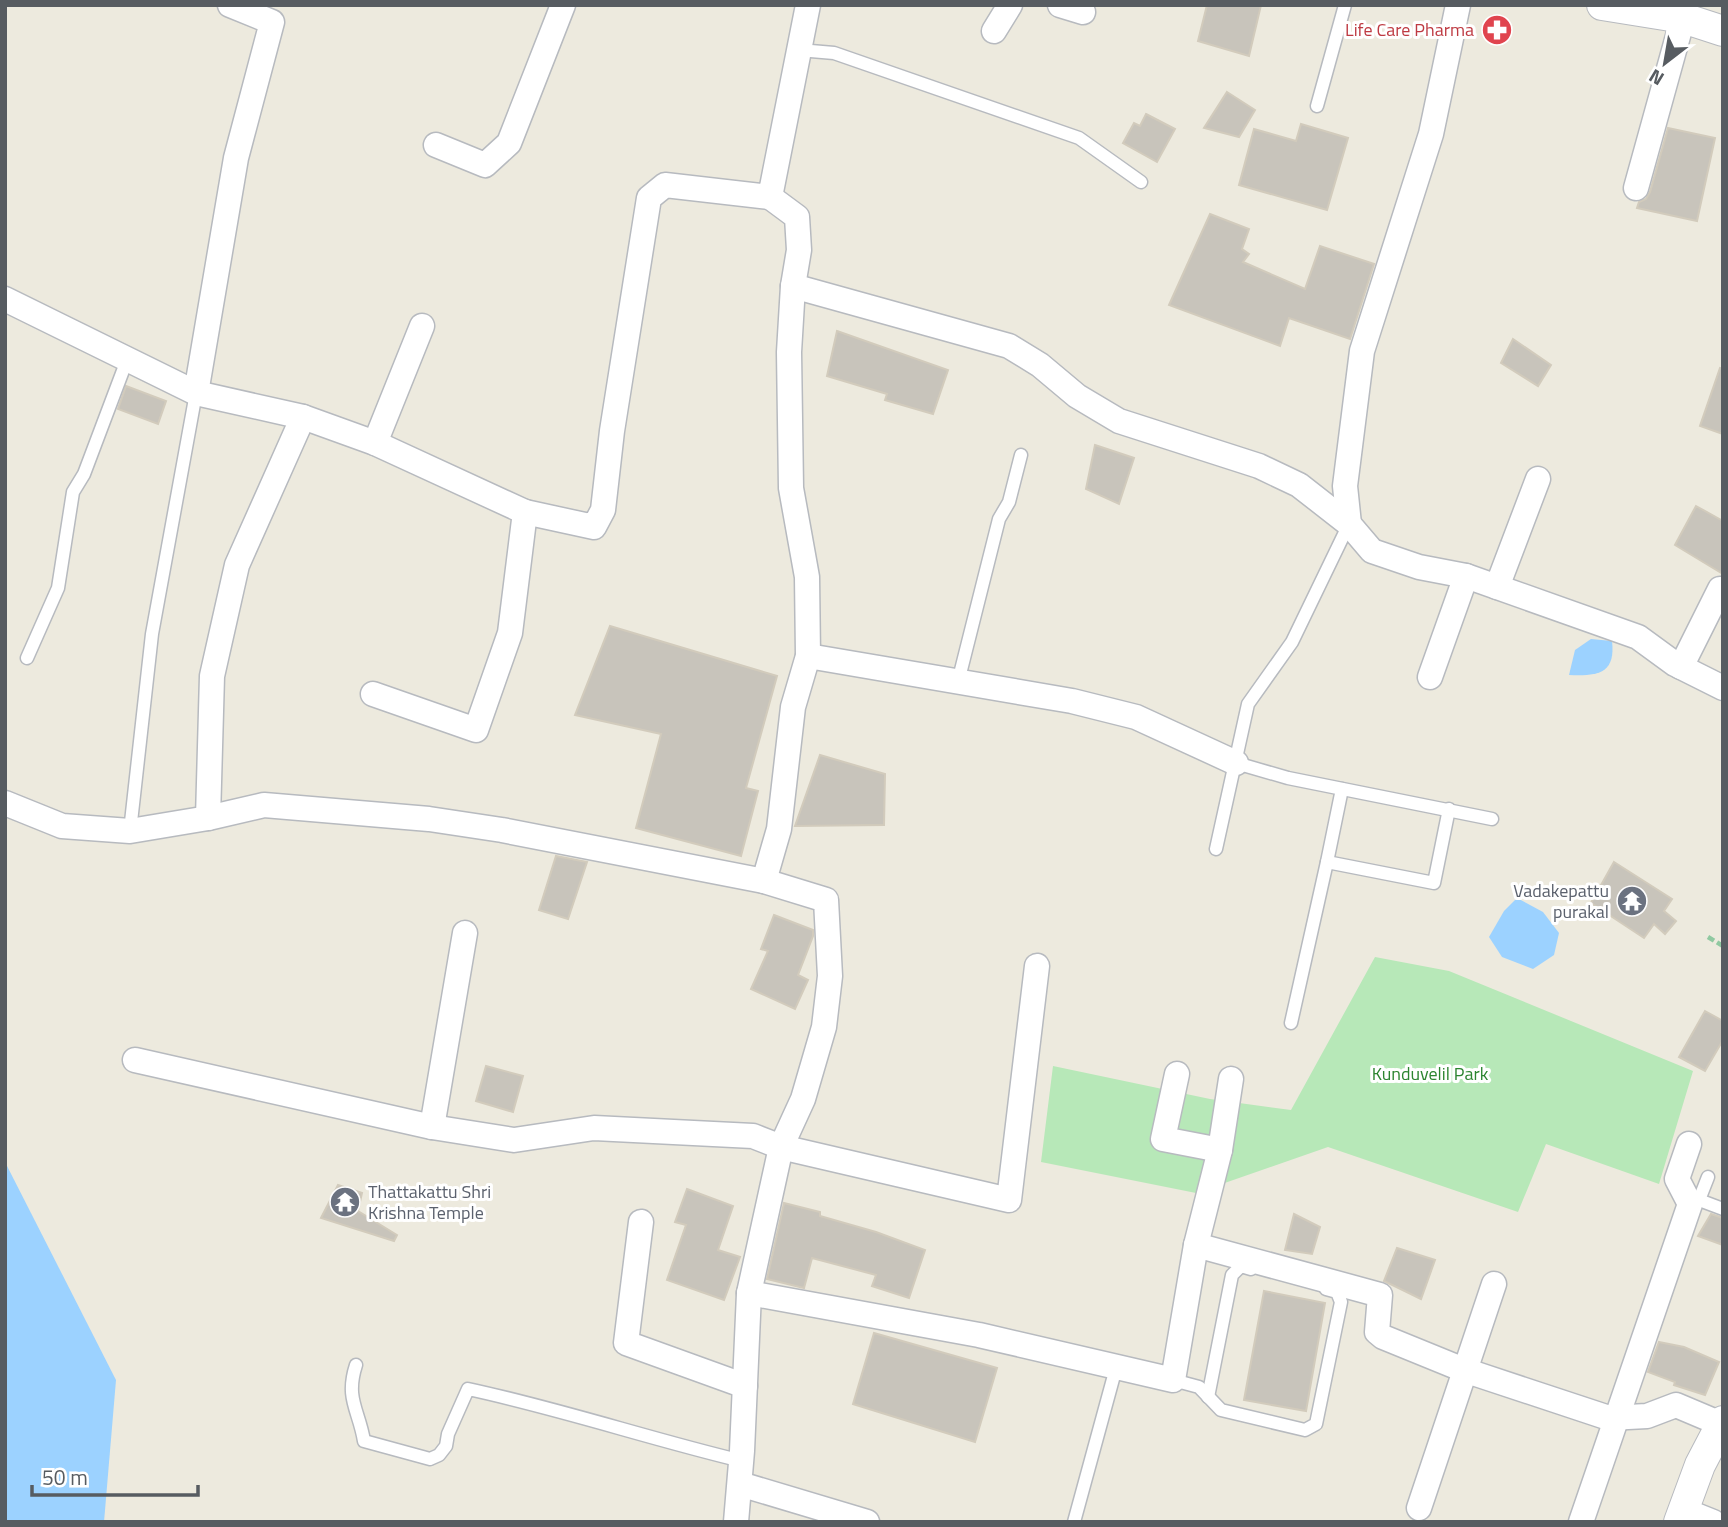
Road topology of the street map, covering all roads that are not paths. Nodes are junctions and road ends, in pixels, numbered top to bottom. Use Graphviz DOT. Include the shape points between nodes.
graph roads {
  1 [pos="230,5"];
  2 [pos="563,5"];
  3 [pos="808,5"];
  4 [pos="1010,5"];
  5 [pos="1345,5"];
  6 [pos="1458,5"];
  7 [pos="1602,5"];
  8 [pos="1683,18"];
  9 [pos="994,31"];
  10 [pos="1723,31"];
  11 [pos="799,50"];
  12 [pos="1317,106"];
  13 [pos="436,145"];
  14 [pos="1140,182"];
  15 [pos="1636,188"];
  16 [pos="770,197"];
  17 [pos="793,286"];
  18 [pos="5,299"];
  19 [pos="422,326"];
  20 [pos="127,360"];
  21 [pos="196,393"];
  22 [pos="303,417"];
  23 [pos="376,443"];
  24 [pos="1021,455"];
  25 [pos="1538,479"];
  26 [pos="525,512"];
  27 [pos="1349,524"];
  28 [pos="1466,576"];
  29 [pos="1497,587"];
  30 [pos="1720,589"];
  31 [pos="808,656"];
  32 [pos="27,658"];
  33 [pos="1681,667"];
  34 [pos="1430,677"];
  35 [pos="958,682"];
  36 [pos="1723,688"];
  37 [pos="373,694"];
  38 [pos="1236,762"];
  39 [pos="1342,789"];
  40 [pos="5,803"];
  41 [pos="1449,809"];
  42 [pos="208,818"];
  43 [pos="1492,819"];
  44 [pos="130,831"];
  45 [pos="1216,849"];
  46 [pos="1327,862"];
  47 [pos="764,881"];
  48 [pos="465,933"];
  49 [pos="1037,966"];
  50 [pos="1291,1023"];
  51 [pos="135,1060"];
  52 [pos="1177,1074"];
  53 [pos="1231,1079"];
  54 [pos="432,1127"];
  55 [pos="1689,1144"];
  56 [pos="781,1147"];
  57 [pos="1220,1150"];
  58 [pos="1708,1177"];
  59 [pos="1723,1209"];
  60 [pos="640,1222"];
  61 [pos="1196,1245"];
  62 [pos="1494,1284"];
  63 [pos="749,1293"];
  64 [pos="356,1366"];
  65 [pos="1116,1368"];
  66 [pos="1464,1370"];
  67 [pos="1173,1380"];
  68 [pos="745,1386"];
  69 [pos="1208,1397"];
  70 [pos="1615,1419"];
  71 [pos="1722,1422"];
  72 [pos="741,1473"];
  73 [pos="1419,1508"];
  74 [pos="1681,1516"];
  75 [pos="736,1522"];
  76 [pos="867,1522"];
  77 [pos="1074,1522"];
  78 [pos="1580,1522"];
  79 [pos="1713,1522"];
  1 -- 21 [label="street" via="272,22 236,158"];
  2 -- 13 [label="street" via="509,143 485,164"];
  3 -- 11 [label="street"];
  4 -- 9 [label="street"];
  5 -- 12 [label="lane"];
  6 -- 27 [label="street" via="1431,134 1362,351 1345,486"];
  7 -- 8 [label="street"];
  8 -- 10 [label="street"];
  8 -- 15 [label="street"];
  11 -- 14 [label="lane" via="834,53 1079,138"];
  11 -- 16 [label="street"];
  16 -- 17 [label="street" via="797,217 799,250"];
  16 -- 26 [label="street" via="666,186 649,198 603,510 594,527"];
  17 -- 27 [label="street" via="1009,346 1119,421 1259,466 1299,485"];
  17 -- 31 [label="street" via="791,488 807,577"];
  18 -- 20 [label="street"];
  19 -- 23 [label="street"];
  20 -- 21 [label="street"];
  20 -- 32 [label="lane" via="73,492 58,588"];
  21 -- 22 [label="street"];
  21 -- 44 [label="lane" via="152,634"];
  22 -- 23 [label="street"];
  22 -- 42 [label="street" via="234,577 212,676"];
  23 -- 26 [label="street"];
  24 -- 35 [label="lane" via="1009,502 999,519"];
  25 -- 29 [label="street"];
  26 -- 37 [label="street" via="510,633 476,730"];
  27 -- 28 [label="street" via="1372,551"];
  27 -- 38 [label="lane" via="1292,642 1248,704"];
  28 -- 29 [label="street"];
  28 -- 34 [label="street"];
  29 -- 33 [label="street" via="1638,637"];
  30 -- 33 [label="street"];
  31 -- 35 [label="street"];
  31 -- 47 [label="street" via="793,707 779,830"];
  33 -- 36 [label="street"];
  35 -- 38 [label="street" via="1136,716"];
  38 -- 39 [label="lane"];
  38 -- 45 [label="lane"];
  39 -- 41 [label="lane"];
  39 -- 46 [label="lane"];
  40 -- 44 [label="street" via="62,827"];
  41 -- 43 [label="lane"];
  41 -- 46 [label="lane" via="1434,883"];
  42 -- 44 [label="street"];
  42 -- 47 [label="street" via="264,805 429,819"];
  46 -- 50 [label="lane"];
  47 -- 56 [label="street" via="826,900 831,976 824,1027 803,1099"];
  48 -- 54 [label="street"];
  49 -- 56 [label="street" via="1009,1200"];
  51 -- 54 [label="street"];
  52 -- 57 [label="street" via="1163,1139"];
  53 -- 57 [label="street"];
  54 -- 56 [label="street" via="514,1140 594,1128 753,1136"];
  55 -- 70 [label="street" via="1677,1179 1690,1204"];
  56 -- 63 [label="street"];
  57 -- 61 [label="street"];
  58 -- 59 [label="lane" via="1699,1200"];
  60 -- 68 [label="street" via="626,1343"];
  61 -- 66 [label="street" via="1380,1295 1377,1332 1383,1338"];
  61 -- 67 [label="street"];
  62 -- 66 [label="street"];
  63 -- 65 [label="street" via="979,1335"];
  63 -- 68 [label="street"];
  64 -- 72 [label="lane" via="351,1400 364,1441 430,1459 439,1455 468,1390 519,1400 676,1446"];
  65 -- 67 [label="street"];
  65 -- 77 [label="lane"];
  66 -- 70 [label="street"];
  66 -- 73 [label="street"];
  67 -- 69 [label="lane" via="1199,1387"];
  68 -- 72 [label="street"];
  69 -- 69 [label="lane" via="1232,1275 1241,1266 1337,1292 1341,1302 1316,1424 1305,1430 1221,1410"];
  70 -- 71 [label="street" via="1647,1416 1676,1405"];
  70 -- 78 [label="street"];
  71 -- 74 [label="street"];
  72 -- 75 [label="street"];
  72 -- 76 [label="street"];
  74 -- 79 [label="street"];
}
